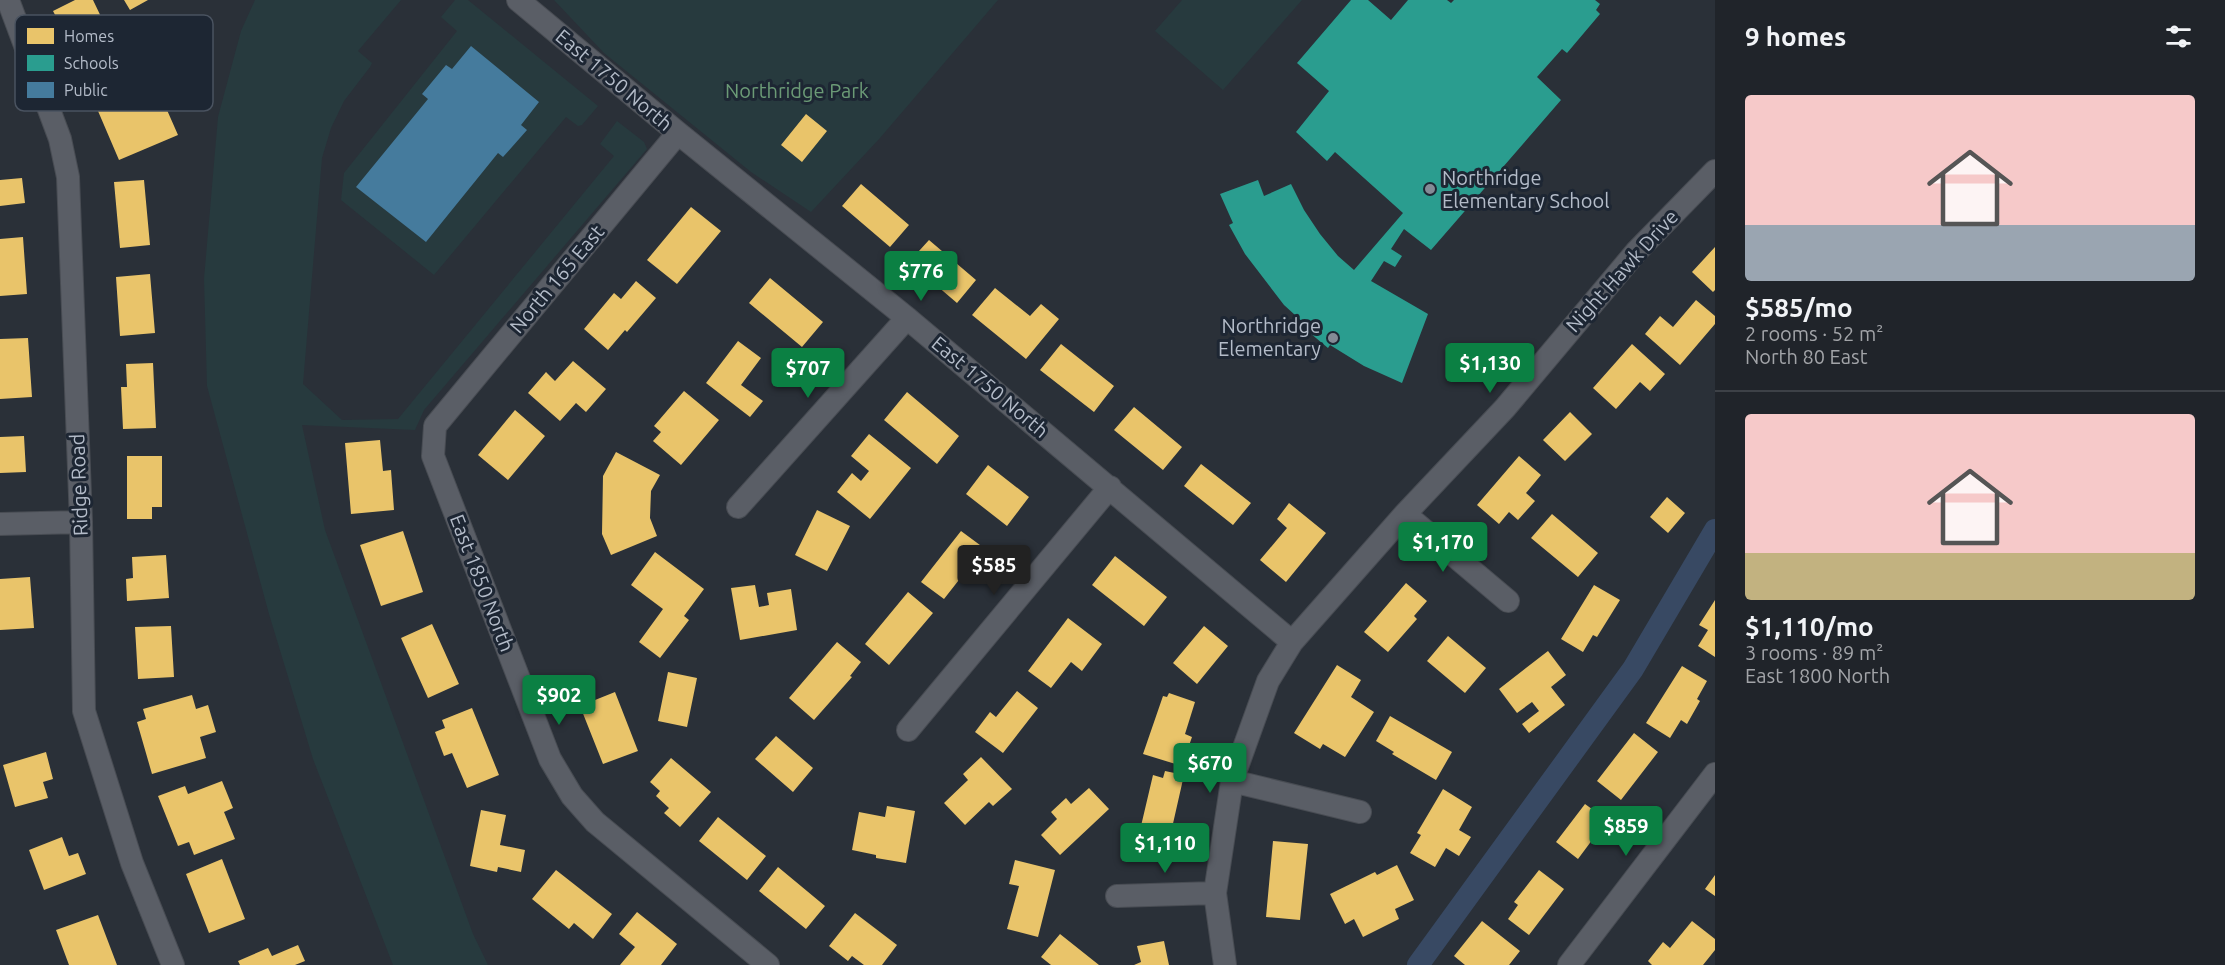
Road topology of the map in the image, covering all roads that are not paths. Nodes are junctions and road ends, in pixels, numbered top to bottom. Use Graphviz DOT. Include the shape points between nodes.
graph roads {
  1 [pos="8,0"];
  2 [pos="518,0"];
  3 [pos="15,19"];
  4 [pos="50,111"];
  5 [pos="678,134"];
  6 [pos="1715,171"];
  7 [pos="907,318"];
  8 [pos="435,426"];
  9 [pos="1110,487"];
  10 [pos="738,507"];
  11 [pos="1405,514"];
  12 [pos="81,522"];
  13 [pos="0,524"];
  14 [pos="1508,602"];
  15 [pos="1293,642"];
  16 [pos="908,730"];
  17 [pos="1715,774"];
  18 [pos="1232,781"];
  19 [pos="1360,812"];
  20 [pos="1215,893"];
  21 [pos="1117,896"];
  22 [pos="756,962"];
  23 [pos="173,965"];
  24 [pos="1226,965"];
  25 [pos="1569,965"];
  1 -- 3 [label="street, Ridge Road"];
  2 -- 5 [label="street, East 1750 North"];
  4 -- 12 [label="street, Ridge Road" via="68,177"];
  5 -- 7 [label="street, East 1750 North"];
  5 -- 8 [label="street, North 165 East"];
  6 -- 11 [label="street, Night Hawk Drive" via="1636,252 1504,408"];
  7 -- 9 [label="street, East 1750 North"];
  7 -- 10 [label="street"];
  8 -- 22 [label="street, East 1850 North" via="433,456 550,759 572,796 596,822"];
  9 -- 15 [label="street, East 1750 North"];
  9 -- 16 [label="street"];
  11 -- 14 [label="street"];
  11 -- 15 [label="street, Night Hawk Drive"];
  12 -- 13 [label="street"];
  12 -- 23 [label="street, Ridge Road" via="84,711 132,863"];
  15 -- 18 [label="street, Night Hawk Drive" via="1268,681"];
  17 -- 25 [label="street"];
  18 -- 19 [label="street"];
  18 -- 20 [label="street, Night Hawk Drive"];
  20 -- 21 [label="street"];
  20 -- 24 [label="street, Night Hawk Drive"];
}
